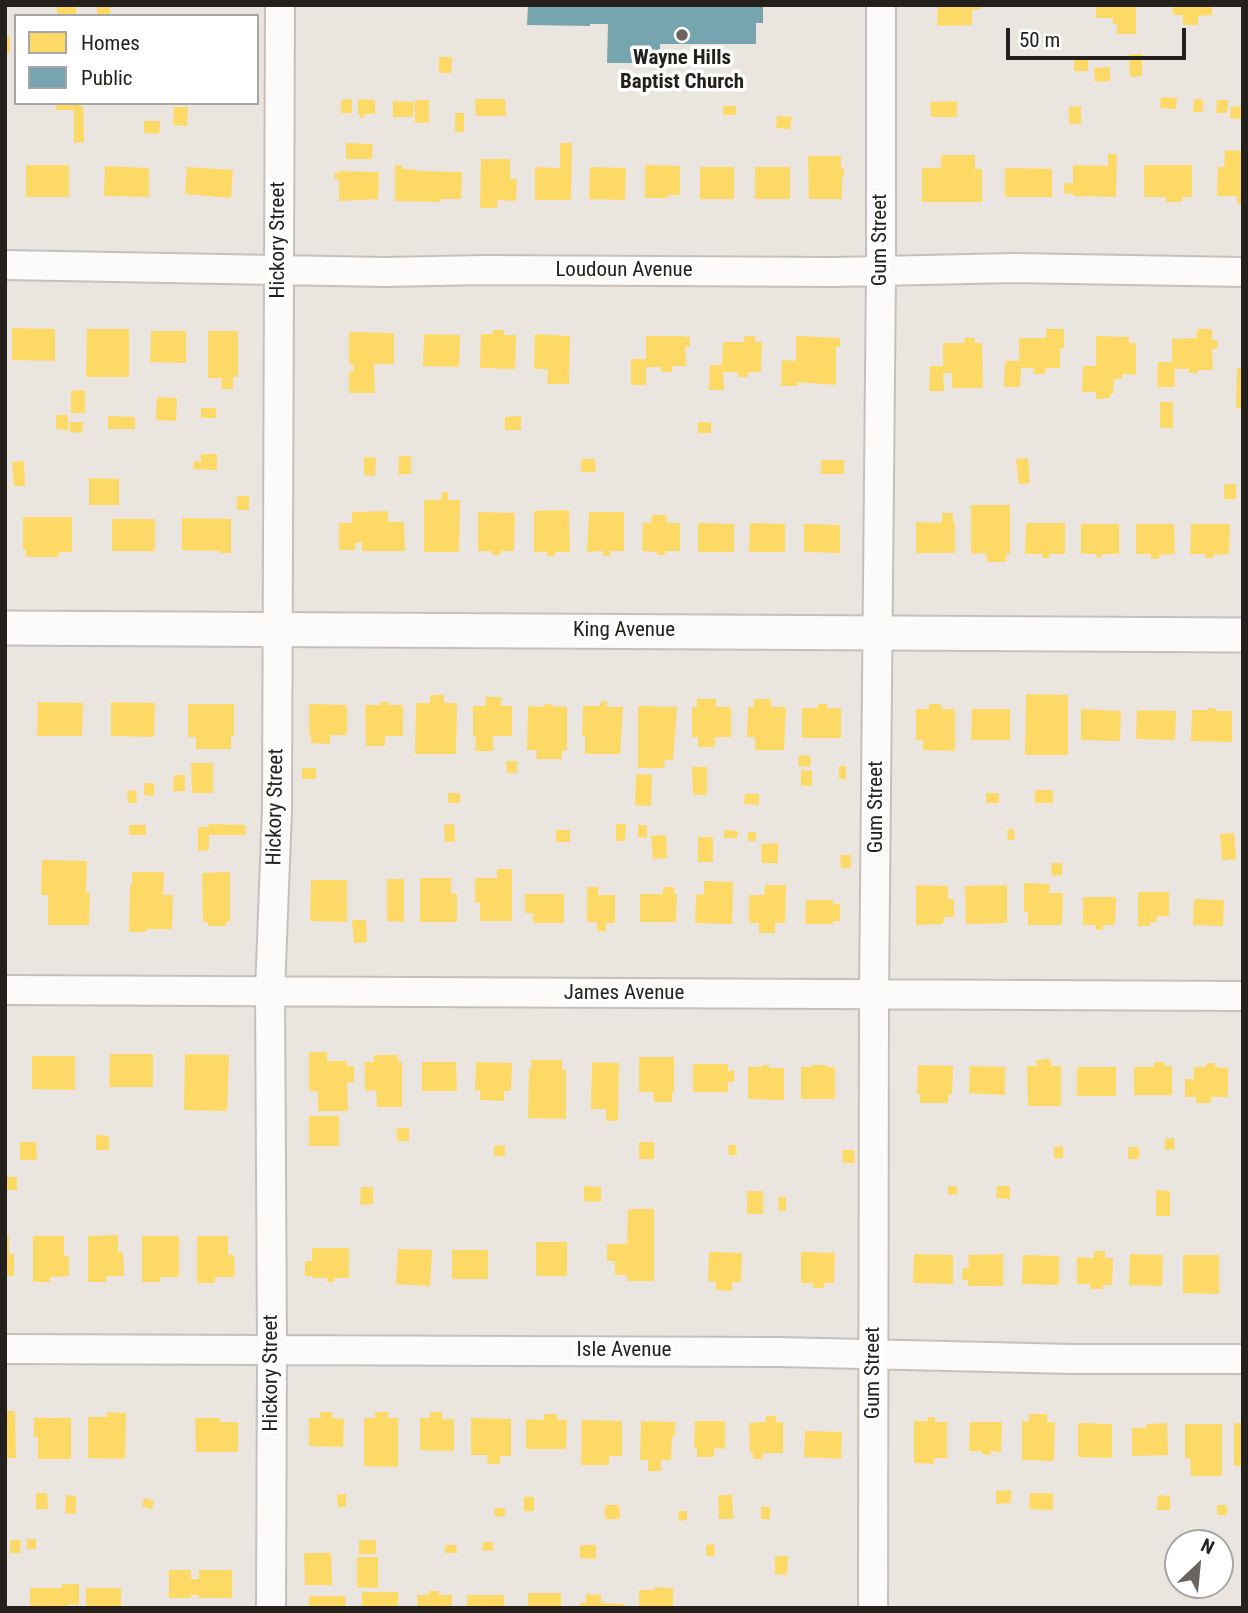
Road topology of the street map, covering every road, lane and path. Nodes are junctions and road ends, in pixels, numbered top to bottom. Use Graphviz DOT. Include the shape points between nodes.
graph roads {
  1 [pos="280,5"];
  2 [pos="881,5"];
  3 [pos="5,265"];
  4 [pos="279,271"];
  5 [pos="881,271"];
  6 [pos="1243,272"];
  7 [pos="5,628"];
  8 [pos="277,629"];
  9 [pos="877,632"];
  10 [pos="1243,635"];
  11 [pos="5,990"];
  12 [pos="270,992"];
  13 [pos="874,994"];
  14 [pos="1243,996"];
  15 [pos="5,1349"];
  16 [pos="272,1349"];
  17 [pos="875,1355"];
  18 [pos="1243,1359"];
  19 [pos="271,1608"];
  20 [pos="873,1608"];
  1 -- 4 [label="street, Hickory Street"];
  2 -- 5 [label="street, Gum Street"];
  3 -- 4 [label="street, Loudoun Avenue"];
  4 -- 5 [label="street, Loudoun Avenue"];
  4 -- 8 [label="street, Hickory Street"];
  5 -- 6 [label="street, Loudoun Avenue"];
  5 -- 9 [label="street, Gum Street"];
  7 -- 8 [label="street, King Avenue"];
  8 -- 9 [label="street, King Avenue"];
  8 -- 12 [label="street, Hickory Street"];
  9 -- 10 [label="street, King Avenue"];
  9 -- 13 [label="street, Gum Street"];
  11 -- 12 [label="street, James Avenue"];
  12 -- 13 [label="street, James Avenue"];
  12 -- 16 [label="street, Hickory Street"];
  13 -- 14 [label="street, James Avenue"];
  13 -- 17 [label="street, Gum Street"];
  15 -- 16 [label="street, Isle Avenue"];
  16 -- 17 [label="street, Isle Avenue"];
  16 -- 19 [label="street, Hickory Street"];
  17 -- 18 [label="street, Isle Avenue"];
  17 -- 20 [label="street, Gum Street"];
}
